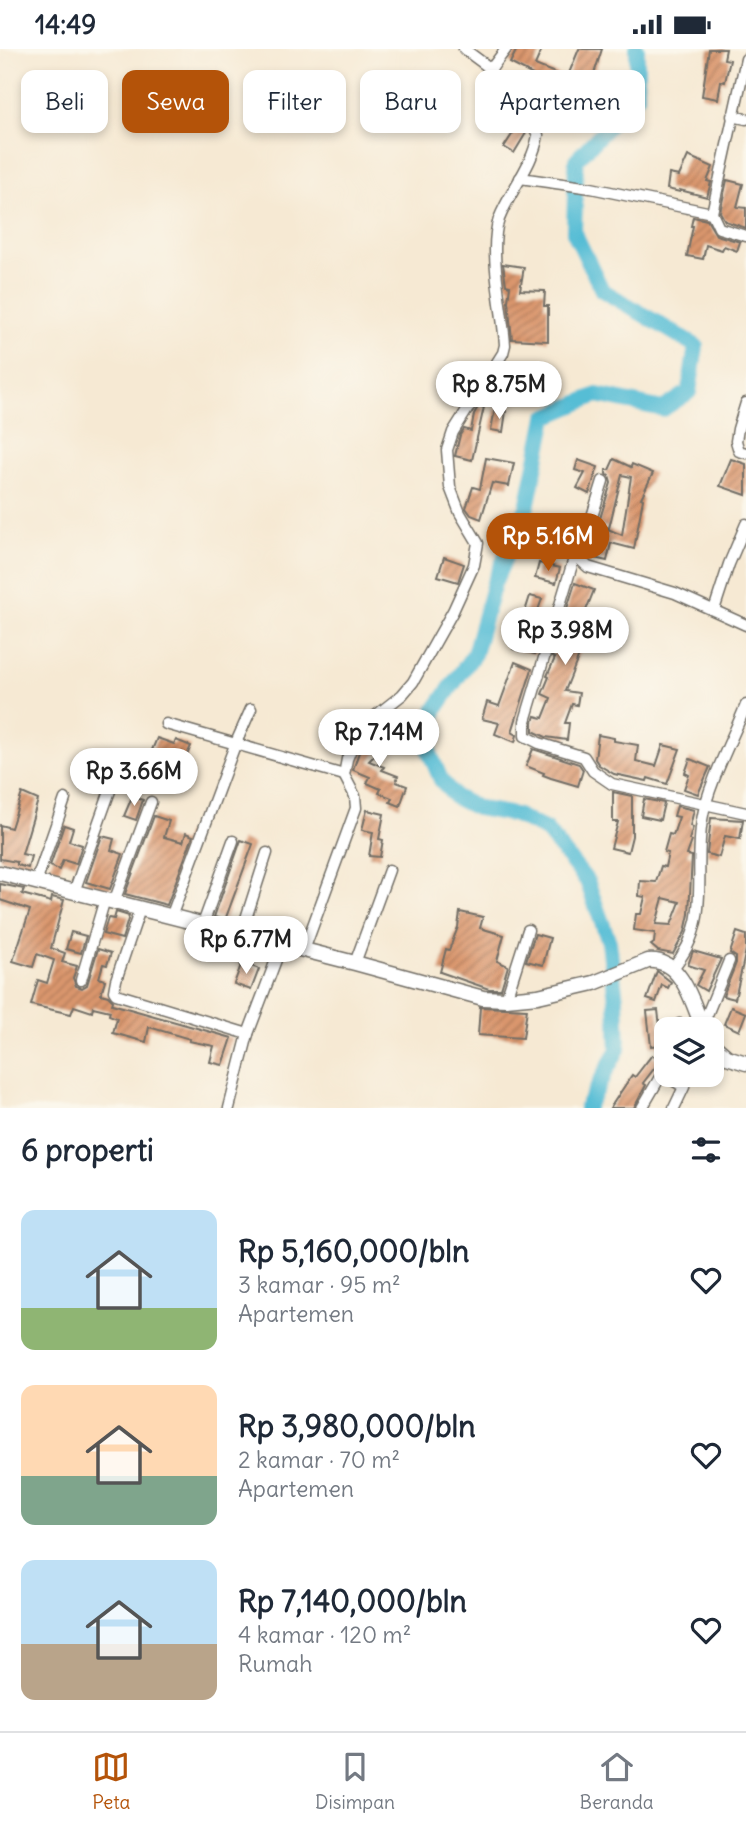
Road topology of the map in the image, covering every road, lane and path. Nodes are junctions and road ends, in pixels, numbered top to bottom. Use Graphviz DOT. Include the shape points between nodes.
graph roads {
  1 [pos="464,49"];
  2 [pos="506,49"];
  3 [pos="746,59"];
  4 [pos="491,69"];
  5 [pos="732,116"];
  6 [pos="746,119"];
  7 [pos="520,178"];
  8 [pos="712,213"];
  9 [pos="746,236"];
  10 [pos="746,403"];
  11 [pos="746,453"];
  12 [pos="603,481"];
  13 [pos="746,524"];
  14 [pos="575,555"];
  15 [pos="714,610"];
  16 [pos="746,625"];
  17 [pos="746,705"];
  18 [pos="251,709"];
  19 [pos="166,724"];
  20 [pos="235,745"];
  21 [pos="344,775"];
  22 [pos="112,785"];
  23 [pos="65,799"];
  24 [pos="151,802"];
  25 [pos="706,804"];
  26 [pos="746,814"];
  27 [pos="233,841"];
  28 [pos="267,853"];
  29 [pos="389,870"];
  30 [pos="0,873"];
  31 [pos="36,882"];
  32 [pos="74,892"];
  33 [pos="110,901"];
  34 [pos="140,909"];
  35 [pos="171,917"];
  36 [pos="204,924"];
  37 [pos="528,930"];
  38 [pos="241,934"];
  39 [pos="282,944"];
  40 [pos="304,950"];
  41 [pos="729,961"];
  42 [pos="355,963"];
  43 [pos="673,969"];
  44 [pos="80,980"];
  45 [pos="506,999"];
  46 [pos="697,1017"];
  47 [pos="706,1017"];
  48 [pos="248,1034"];
  49 [pos="724,1054"];
  50 [pos="746,1063"];
  51 [pos="654,1087"];
  52 [pos="684,1087"];
  53 [pos="229,1108"];
  54 [pos="642,1108"];
  55 [pos="674,1108"];
  1 -- 4 [label="street"];
  2 -- 4 [label="street"];
  3 -- 5 [label="street"];
  4 -- 7 [label="street" via="483,85 485,96 528,120 538,135"];
  5 -- 6 [label="street"];
  5 -- 8 [label="street"];
  7 -- 8 [label="street"];
  7 -- 21 [label="street" via="497,227 503,353 453,432 447,450 447,476 454,501 478,543 474,565 408,689 356,737"];
  8 -- 9 [label="street" via="719,228"];
  10 -- 11 [label="street" via="736,441 739,451"];
  12 -- 14 [label="street"];
  13 -- 15 [label="street"];
  14 -- 15 [label="street" via="588,566"];
  14 -- 25 [label="street" via="525,721 525,736 584,757 593,771 612,784"];
  15 -- 16 [label="street"];
  17 -- 25 [label="street"];
  18 -- 20 [label="street"];
  19 -- 20 [label="street"];
  20 -- 21 [label="street"];
  20 -- 35 [label="street"];
  21 -- 40 [label="street" via="356,808"];
  22 -- 32 [label="street"];
  23 -- 31 [label="street"];
  24 -- 33 [label="street"];
  25 -- 26 [label="street"];
  25 -- 43 [label="street" via="700,840 698,922"];
  27 -- 36 [label="street"];
  28 -- 38 [label="street"];
  29 -- 42 [label="street"];
  30 -- 31 [label="main road"];
  31 -- 32 [label="main road"];
  32 -- 33 [label="main road"];
  33 -- 34 [label="main road"];
  33 -- 44 [label="street"];
  34 -- 35 [label="main road"];
  34 -- 48 [label="street" via="116,980 116,994"];
  35 -- 36 [label="main road"];
  36 -- 38 [label="main road"];
  37 -- 45 [label="street"];
  38 -- 39 [label="main road"];
  39 -- 40 [label="main road"];
  39 -- 48 [label="street"];
  40 -- 42 [label="main road"];
  41 -- 47 [label="street"];
  42 -- 45 [label="main road" via="483,998"];
  43 -- 45 [label="main road" via="657,960 648,961 594,983"];
  43 -- 46 [label="main road"];
  48 -- 53 [label="street"];
  49 -- 50 [label="main road"];
  51 -- 54 [label="street"];
  52 -- 55 [label="street"];
}
